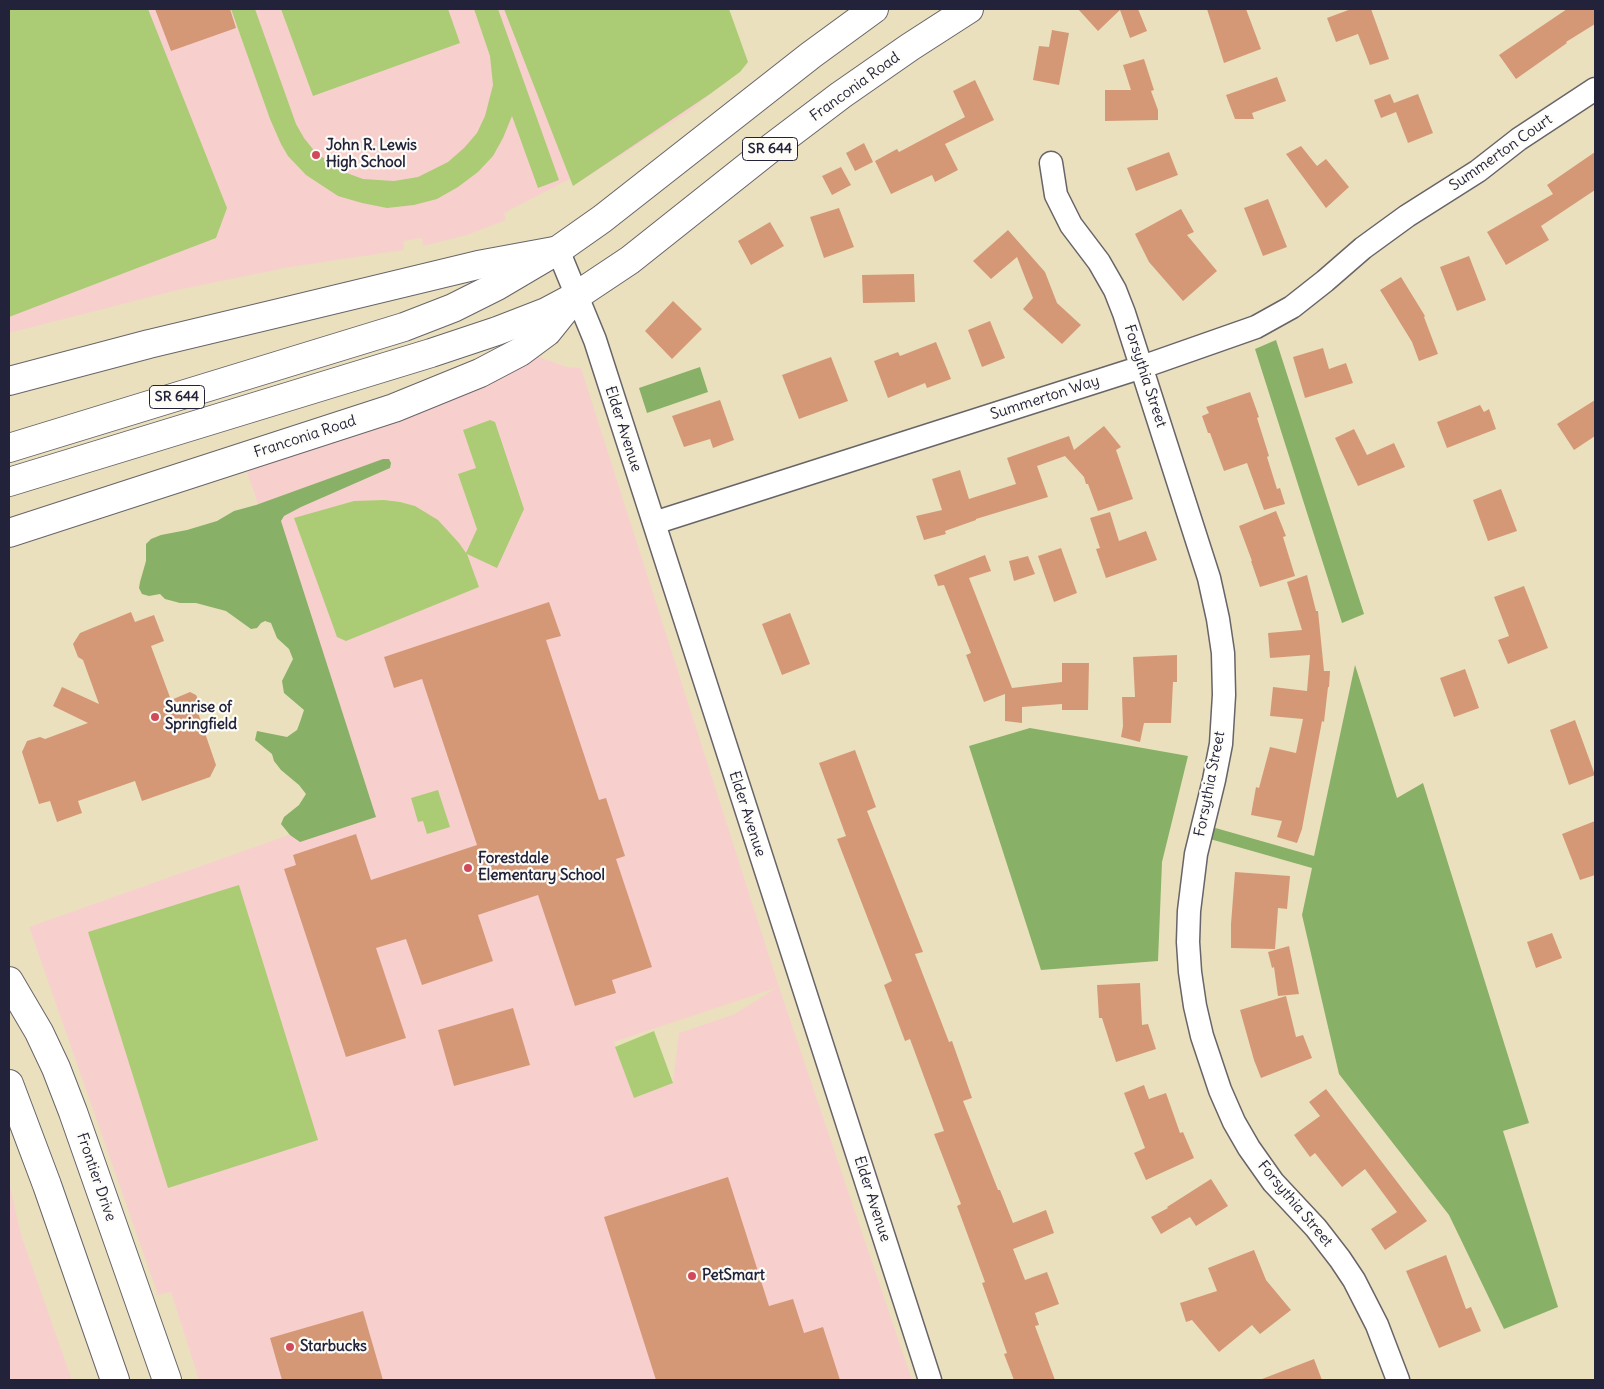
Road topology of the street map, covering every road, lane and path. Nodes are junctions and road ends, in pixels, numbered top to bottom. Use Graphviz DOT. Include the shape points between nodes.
graph roads {
  1 [pos="874,9"];
  2 [pos="969,9"];
  3 [pos="1595,89"];
  4 [pos="1051,163"];
  5 [pos="1407,216"];
  6 [pos="558,250"];
  7 [pos="576,296"];
  8 [pos="1142,367"];
  9 [pos="9,381"];
  10 [pos="9,448"];
  11 [pos="9,482"];
  12 [pos="654,523"];
  13 [pos="9,532"];
  14 [pos="9,981"];
  15 [pos="9,1084"];
  16 [pos="115,1380"];
  17 [pos="167,1380"];
  18 [pos="930,1380"];
  19 [pos="1398,1380"];
  1 -- 6 [label="main road, SR 644"];
  2 -- 7 [label="main road, Franconia Road / SR 644" via="841,96 630,260"];
  3 -- 5 [label="street, Summerton Court"];
  4 -- 8 [label="street, Forsythia Street" via="1056,195 1071,225 1115,290"];
  5 -- 8 [label="street, Summerton Way" via="1362,248 1325,281 1256,327"];
  6 -- 7 [label="street, Elder Avenue"];
  6 -- 9 [label="main road" via="478,265"];
  6 -- 10 [label="main road, SR 644" via="497,286 404,326"];
  7 -- 11 [label="main road, Franconia Road / SR 644" via="546,312 431,353"];
  7 -- 12 [label="street, Elder Avenue" via="595,340"];
  7 -- 13 [label="main road, Franconia Road" via="547,332 520,352 480,373 394,408"];
  8 -- 12 [label="street, Summerton Way"];
  8 -- 19 [label="street, Forsythia Street" via="1209,578 1222,653 1221,744 1196,854 1189,911 1190,972 1202,1036 1234,1122 1273,1182 1316,1228 1354,1280 1377,1325"];
  12 -- 18 [label="street, Elder Avenue"];
  14 -- 17 [label="main road, Frontier Drive" via="39,1032 70,1103"];
  15 -- 16 [label="main road"];
}
